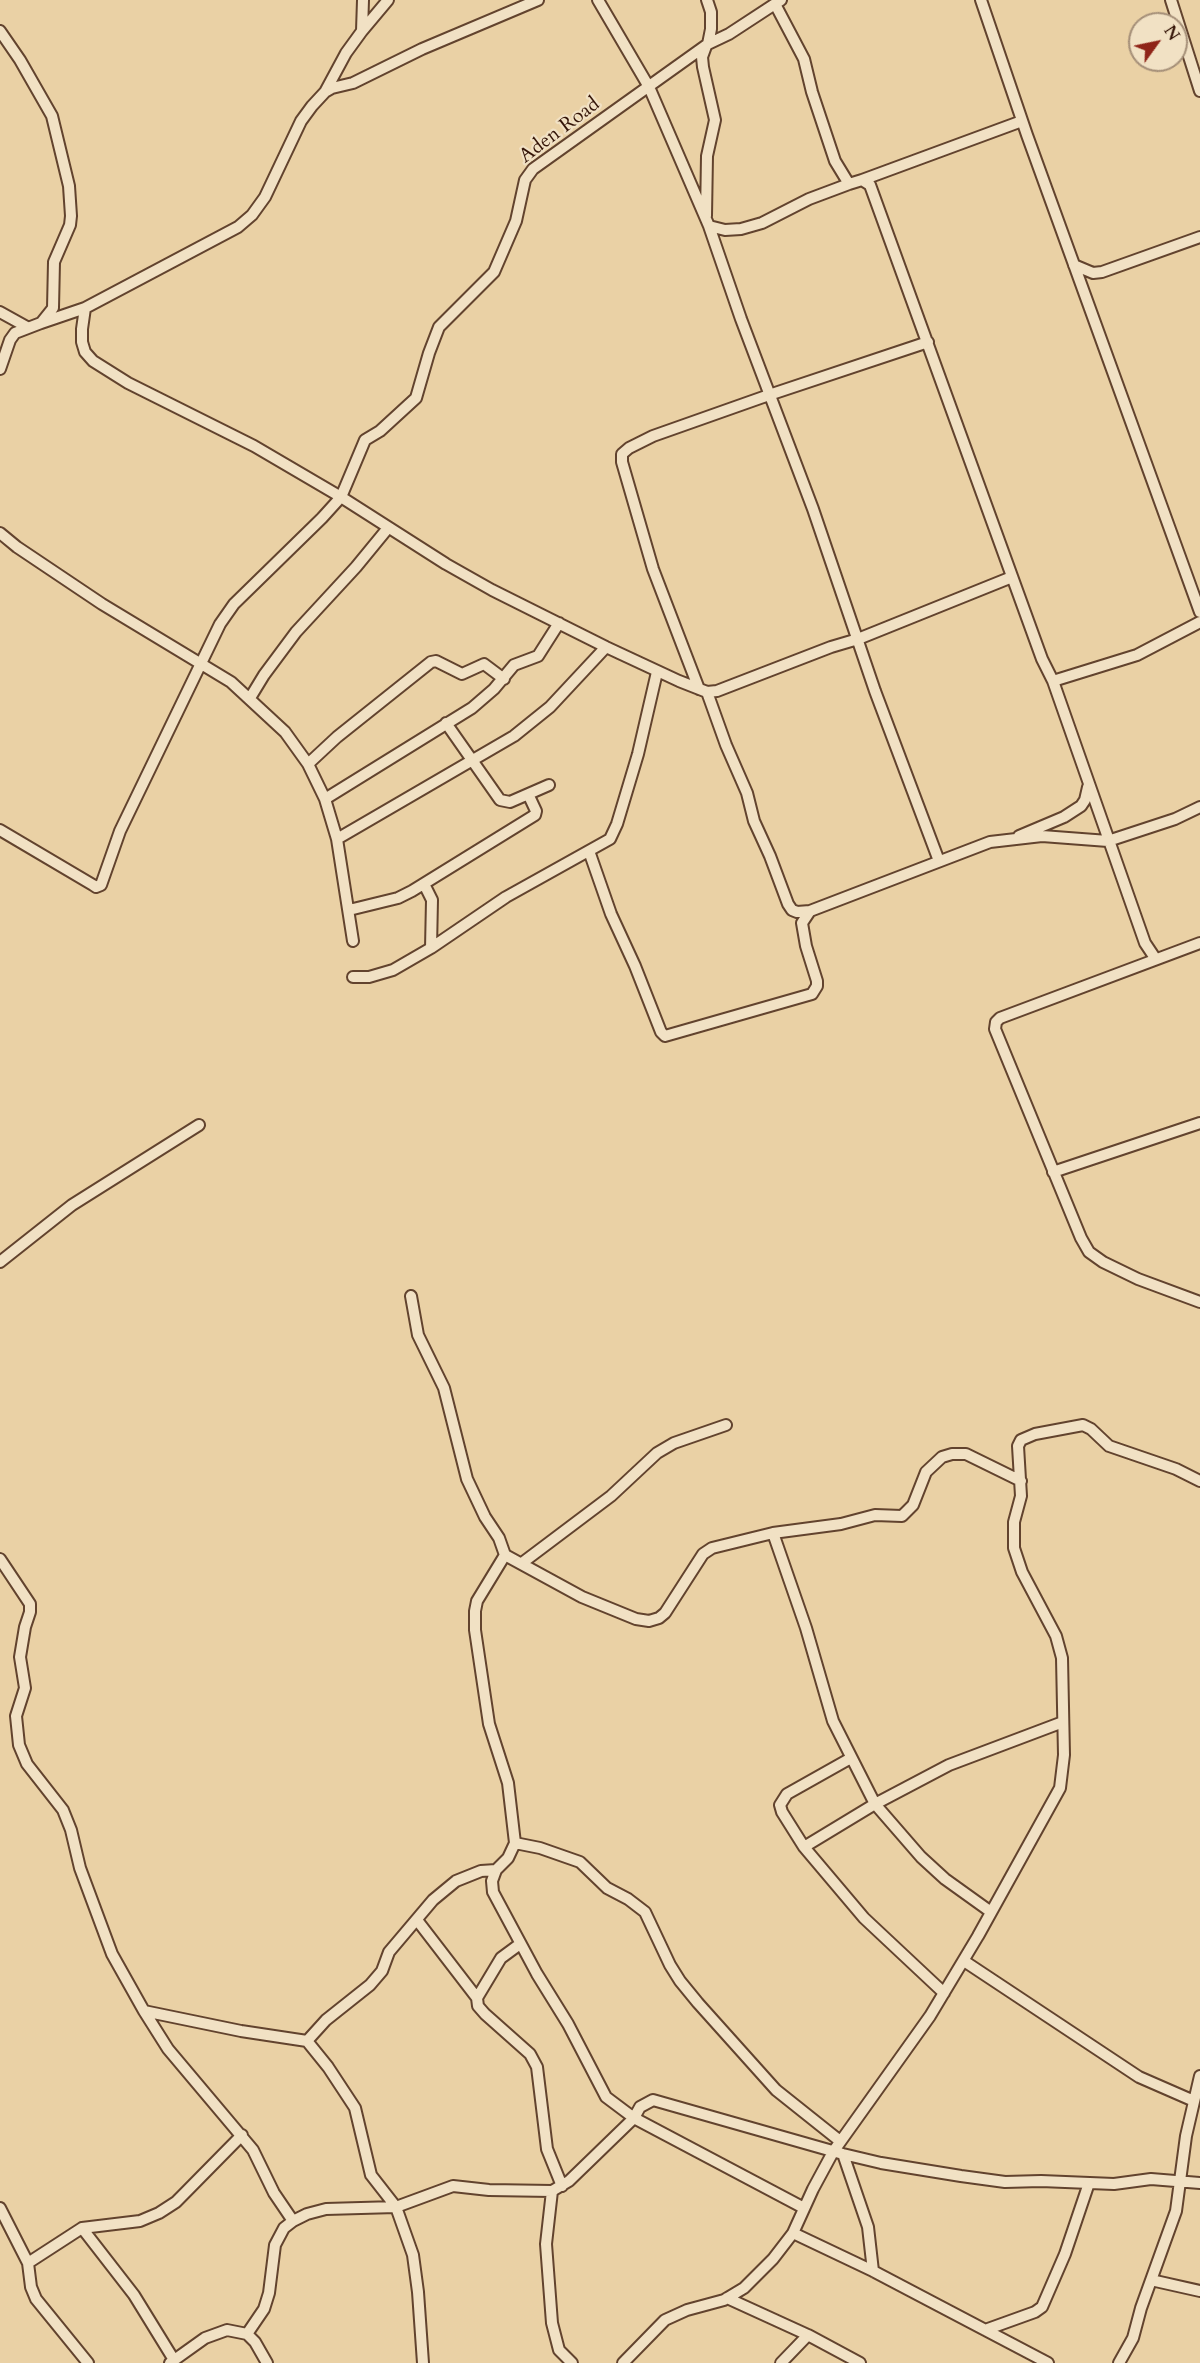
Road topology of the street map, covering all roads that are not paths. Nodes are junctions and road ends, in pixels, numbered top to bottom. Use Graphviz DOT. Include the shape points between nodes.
graph roads {
  1 [pos="363,0"];
  2 [pos="388,0"];
  3 [pos="538,0"];
  4 [pos="598,0"];
  5 [pos="707,0"];
  6 [pos="981,0"];
  7 [pos="1170,0"];
  8 [pos="778,2"];
  9 [pos="711,12"];
  10 [pos="0,31"];
  11 [pos="362,31"];
  12 [pos="729,34"];
  13 [pos="707,45"];
  14 [pos="649,87"];
  15 [pos="1200,91"];
  16 [pos="325,92"];
  17 [pos="1022,121"];
  18 [pos="862,180"];
  19 [pos="849,184"];
  20 [pos="707,223"];
  21 [pos="1200,237"];
  22 [pos="1074,265"];
  23 [pos="85,309"];
  24 [pos="0,312"];
  25 [pos="41,323"];
  26 [pos="27,327"];
  27 [pos="927,342"];
  28 [pos="0,369"];
  29 [pos="769,394"];
  30 [pos="341,496"];
  31 [pos="388,528"];
  32 [pos="0,533"];
  33 [pos="1012,578"];
  34 [pos="1200,612"];
  35 [pos="1200,622"];
  36 [pos="559,623"];
  37 [pos="858,639"];
  38 [pos="606,647"];
  39 [pos="201,663"];
  40 [pos="657,672"];
  41 [pos="504,679"];
  42 [pos="1053,681"];
  43 [pos="703,690"];
  44 [pos="250,698"];
  45 [pos="446,723"];
  46 [pos="472,762"];
  47 [pos="308,764"];
  48 [pos="549,785"];
  49 [pos="1088,786"];
  50 [pos="529,795"];
  51 [pos="325,799"];
  52 [pos="1200,807"];
  53 [pos="0,830"];
  54 [pos="338,839"];
  55 [pos="1010,840"];
  56 [pos="1108,841"];
  57 [pos="589,851"];
  58 [pos="939,861"];
  59 [pos="424,884"];
  60 [pos="349,910"];
  61 [pos="810,911"];
  62 [pos="352,941"];
  63 [pos="1200,943"];
  64 [pos="431,948"];
  65 [pos="1155,958"];
  66 [pos="353,977"];
  67 [pos="1200,1123"];
  68 [pos="199,1125"];
  69 [pos="1053,1172"];
  70 [pos="0,1262"];
  71 [pos="411,1296"];
  72 [pos="1200,1302"];
  73 [pos="726,1425"];
  74 [pos="1021,1481"];
  75 [pos="1200,1481"];
  76 [pos="773,1533"];
  77 [pos="505,1555"];
  78 [pos="0,1559"];
  79 [pos="522,1563"];
  80 [pos="1063,1722"];
  81 [pos="851,1758"];
  82 [pos="875,1804"];
  83 [pos="515,1843"];
  84 [pos="804,1847"];
  85 [pos="496,1870"];
  86 [pos="991,1912"];
  87 [pos="417,1920"];
  88 [pos="520,1944"];
  89 [pos="964,1961"];
  90 [pos="944,1993"];
  91 [pos="477,1998"];
  92 [pos="144,2012"];
  93 [pos="307,2041"];
  94 [pos="1200,2076"];
  95 [pos="1194,2101"];
  96 [pos="634,2118"];
  97 [pos="242,2135"];
  98 [pos="840,2141"];
  99 [pos="838,2153"];
  100 [pos="1181,2181"];
  101 [pos="1089,2183"];
  102 [pos="1200,2183"];
  103 [pos="557,2188"];
  104 [pos="396,2207"];
  105 [pos="0,2208"];
  106 [pos="804,2208"];
  107 [pos="293,2221"];
  108 [pos="82,2228"];
  109 [pos="793,2233"];
  110 [pos="28,2263"];
  111 [pos="873,2271"];
  112 [pos="1151,2280"];
  113 [pos="1200,2291"];
  114 [pos="727,2298"];
  115 [pos="985,2330"];
  116 [pos="247,2334"];
  117 [pos="808,2334"];
  118 [pos="172,2362"];
  119 [pos="88,2363"];
  120 [pos="267,2363"];
  121 [pos="423,2363"];
  122 [pos="572,2363"];
  123 [pos="623,2363"];
  124 [pos="781,2363"];
  125 [pos="860,2363"];
  126 [pos="1048,2363"];
  127 [pos="1119,2363"];
  1 -- 11 [label="street"];
  2 -- 11 [label="street"];
  3 -- 16 [label="street"];
  4 -- 14 [label="street"];
  5 -- 9 [label="street"];
  6 -- 17 [label="street"];
  7 -- 15 [label="street"];
  8 -- 12 [label="street, Aden Road"];
  8 -- 19 [label="street" via="804,59 835,161"];
  9 -- 12 [label="street" via="720,29"];
  9 -- 13 [label="street"];
  10 -- 25 [label="street" via="52,116 69,186 70,225 54,262 52,308"];
  11 -- 16 [label="street"];
  12 -- 13 [label="street, Aden Road"];
  13 -- 14 [label="street, Aden Road"];
  13 -- 20 [label="street" via="703,67 715,120 707,156"];
  14 -- 20 [label="street"];
  14 -- 30 [label="street, Aden Road" via="533,169 525,180 516,221 494,272 440,327 416,398 363,443"];
  16 -- 23 [label="street" via="301,121 265,197 252,215 238,227"];
  17 -- 18 [label="street"];
  17 -- 22 [label="street"];
  18 -- 19 [label="street"];
  18 -- 27 [label="street" via="870,185"];
  19 -- 20 [label="street" via="741,229 725,230"];
  20 -- 29 [label="street"];
  21 -- 22 [label="street" via="1102,272 1093,273"];
  22 -- 34 [label="street"];
  23 -- 25 [label="street"];
  23 -- 30 [label="street" via="82,342 93,361"];
  24 -- 26 [label="street"];
  25 -- 26 [label="street"];
  26 -- 28 [label="street" via="10,339"];
  27 -- 29 [label="street"];
  27 -- 33 [label="street"];
  29 -- 37 [label="street"];
  29 -- 43 [label="street" via="653,436 629,448 621,458 653,569"];
  30 -- 31 [label="street"];
  30 -- 39 [label="street, Aden Road" via="234,604"];
  31 -- 36 [label="street" via="464,574"];
  31 -- 44 [label="street" via="296,632"];
  32 -- 39 [label="street" via="102,604"];
  33 -- 37 [label="street"];
  33 -- 42 [label="street"];
  35 -- 42 [label="street" via="1137,655"];
  36 -- 38 [label="street"];
  36 -- 41 [label="street" via="538,656 514,665"];
  37 -- 43 [label="street" via="717,691"];
  37 -- 58 [label="street"];
  38 -- 40 [label="street"];
  38 -- 46 [label="street" via="536,720"];
  39 -- 44 [label="street"];
  39 -- 53 [label="street, Aden Road" via="120,831 99,886"];
  40 -- 43 [label="street"];
  40 -- 57 [label="street" via="617,824 610,839"];
  41 -- 45 [label="street" via="472,708"];
  41 -- 47 [label="street" via="484,664 462,674 433,660"];
  42 -- 49 [label="street"];
  43 -- 61 [label="street" via="788,904 797,912"];
  44 -- 47 [label="street" via="285,732"];
  45 -- 46 [label="street"];
  45 -- 51 [label="street"];
  46 -- 50 [label="street" via="500,800 510,802"];
  46 -- 54 [label="street"];
  47 -- 51 [label="street"];
  48 -- 50 [label="street"];
  49 -- 55 [label="street" via="1085,800 1072,812"];
  49 -- 56 [label="street"];
  50 -- 59 [label="street" via="535,815"];
  51 -- 54 [label="street"];
  52 -- 56 [label="street"];
  54 -- 60 [label="street"];
  55 -- 56 [label="street" via="1042,836"];
  55 -- 58 [label="street" via="990,842"];
  56 -- 65 [label="street" via="1145,943"];
  57 -- 61 [label="street" via="611,914 665,1035 812,994 817,981 801,923"];
  57 -- 64 [label="street" via="506,897"];
  58 -- 61 [label="street"];
  59 -- 60 [label="street" via="398,898"];
  59 -- 64 [label="street" via="432,900"];
  60 -- 62 [label="street"];
  63 -- 65 [label="street"];
  64 -- 66 [label="street" via="393,970"];
  65 -- 69 [label="street" via="996,1022 995,1029"];
  67 -- 69 [label="street"];
  68 -- 70 [label="street" via="72,1205"];
  69 -- 72 [label="street" via="1089,1252 1138,1278"];
  71 -- 77 [label="street" via="418,1335 444,1388 467,1479"];
  73 -- 79 [label="street" via="657,1453 624,1485"];
  74 -- 75 [label="street" via="1021,1440 1078,1425 1091,1429 1108,1446"];
  74 -- 76 [label="street" via="966,1454 952,1454 933,1463 913,1505 902,1516 875,1515 842,1524"];
  74 -- 80 [label="street" via="1014,1548 1022,1572 1056,1636 1062,1658"];
  76 -- 79 [label="street" via="721,1545 703,1554 664,1613 649,1621 582,1598"];
  76 -- 81 [label="street" via="834,1721"];
  77 -- 79 [label="street"];
  77 -- 83 [label="street" via="477,1601 476,1630 489,1725 508,1783"];
  78 -- 92 [label="street" via="30,1604 20,1657 25,1688 16,1716 19,1745 27,1764 63,1810 112,1954"];
  80 -- 82 [label="street" via="966,1757"];
  80 -- 86 [label="street" via="1060,1788"];
  81 -- 82 [label="street"];
  81 -- 84 [label="street" via="782,1800 782,1812"];
  82 -- 84 [label="street"];
  82 -- 86 [label="street" via="921,1857"];
  83 -- 85 [label="street"];
  83 -- 98 [label="street" via="580,1862 608,1888 645,1912 670,1965 698,2003 776,2090"];
  84 -- 90 [label="street" via="864,1918"];
  85 -- 87 [label="street" via="481,1871 456,1881 433,1899"];
  85 -- 88 [label="street" via="493,1893"];
  86 -- 89 [label="street"];
  87 -- 91 [label="street"];
  87 -- 93 [label="street" via="389,1952 382,1971 370,1985 326,2020"];
  88 -- 91 [label="street" via="501,1958"];
  88 -- 96 [label="street" via="606,2097"];
  89 -- 90 [label="street"];
  89 -- 95 [label="street" via="1139,2077"];
  90 -- 98 [label="street"];
  91 -- 103 [label="street" via="478,2006 530,2054 537,2067 547,2149"];
  92 -- 93 [label="street"];
  92 -- 97 [label="street" via="168,2049"];
  93 -- 104 [label="street" via="356,2108 371,2175"];
  94 -- 95 [label="street"];
  95 -- 100 [label="street"];
  96 -- 99 [label="street" via="647,2102 660,2100"];
  96 -- 103 [label="street" via="594,2159"];
  96 -- 106 [label="street"];
  97 -- 107 [label="street"];
  97 -- 108 [label="street" via="176,2202 159,2213 140,2221"];
  98 -- 99 [label="street"];
  99 -- 101 [label="street" via="1005,2182"];
  99 -- 106 [label="street"];
  99 -- 111 [label="street" via="868,2227"];
  100 -- 101 [label="street"];
  100 -- 102 [label="street"];
  100 -- 112 [label="street" via="1176,2211"];
  101 -- 115 [label="street" via="1042,2307"];
  103 -- 104 [label="street" via="489,2190 453,2186"];
  103 -- 122 [label="street" via="546,2244 552,2323 559,2350"];
  104 -- 107 [label="street" via="326,2209"];
  104 -- 121 [label="street" via="413,2255"];
  105 -- 110 [label="street"];
  106 -- 109 [label="street"];
  107 -- 116 [label="street" via="275,2245 264,2309"];
  108 -- 110 [label="street"];
  108 -- 118 [label="street" via="134,2295"];
  109 -- 111 [label="street"];
  109 -- 114 [label="street" via="758,2275"];
  110 -- 119 [label="street" via="36,2299"];
  111 -- 115 [label="street"];
  112 -- 113 [label="street"];
  112 -- 127 [label="street" via="1133,2338"];
  114 -- 117 [label="street"];
  114 -- 123 [label="street" via="665,2320"];
  115 -- 126 [label="street"];
  116 -- 118 [label="street" via="218,2332"];
  116 -- 120 [label="street"];
  117 -- 124 [label="street"];
  117 -- 125 [label="street"];
}
